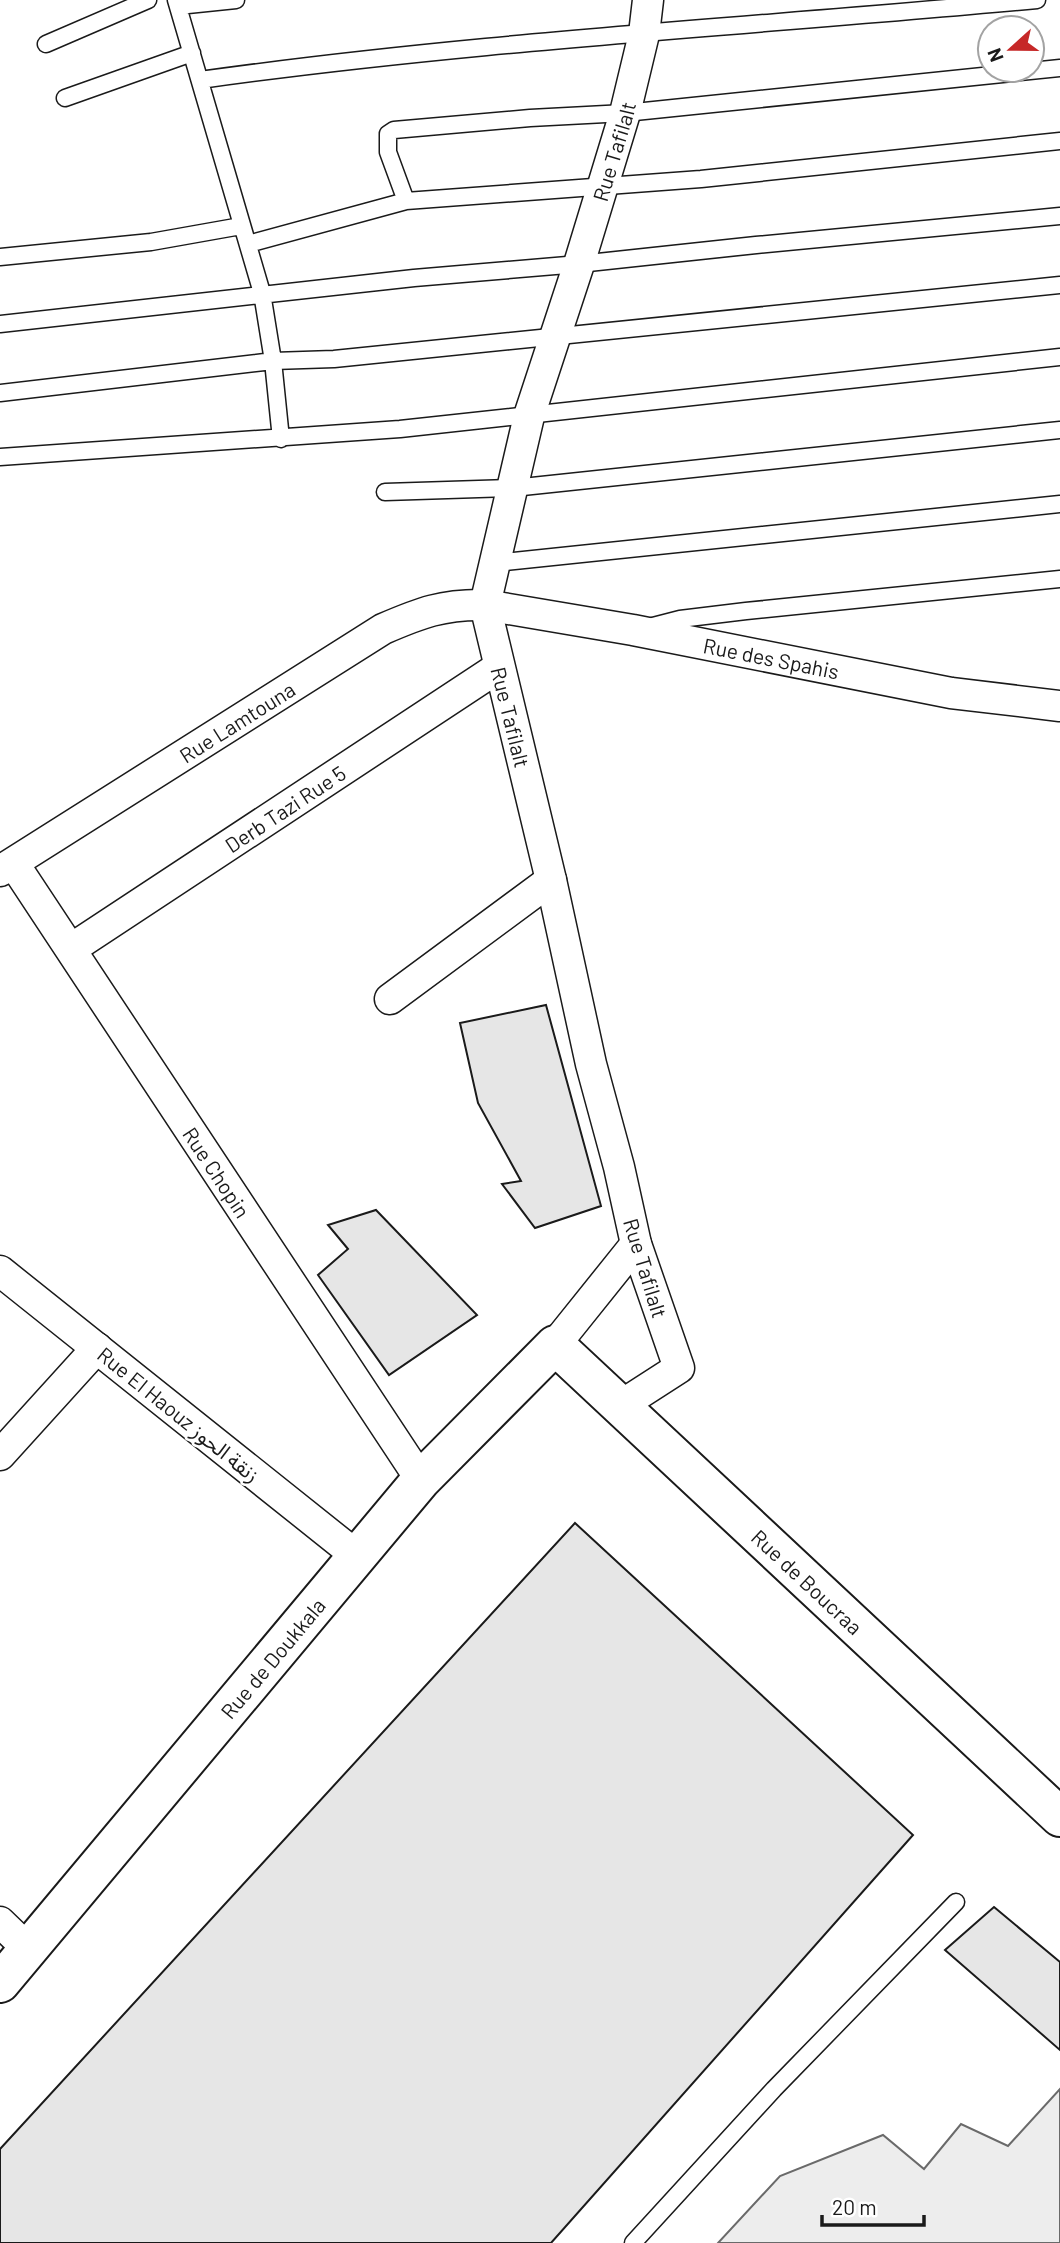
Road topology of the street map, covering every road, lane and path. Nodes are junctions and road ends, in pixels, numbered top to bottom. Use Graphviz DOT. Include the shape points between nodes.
graph roads {
  1 [pos="148,0"];
  2 [pos="236,0"];
  3 [pos="648,0"];
  4 [pos="1037,0"];
  5 [pos="177,3"];
  6 [pos="644,34"];
  7 [pos="46,44"];
  8 [pos="192,52"];
  9 [pos="1060,68"];
  10 [pos="200,80"];
  11 [pos="65,99"];
  12 [pos="625,113"];
  13 [pos="1060,141"];
  14 [pos="603,187"];
  15 [pos="406,201"];
  16 [pos="1060,216"];
  17 [pos="241,226"];
  18 [pos="248,244"];
  19 [pos="0,257"];
  20 [pos="579,264"];
  21 [pos="1060,285"];
  22 [pos="262,293"];
  23 [pos="0,324"];
  24 [pos="556,335"];
  25 [pos="1060,357"];
  26 [pos="273,361"];
  27 [pos="0,393"];
  28 [pos="529,416"];
  29 [pos="1060,430"];
  30 [pos="281,439"];
  31 [pos="0,457"];
  32 [pos="513,488"];
  33 [pos="385,492"];
  34 [pos="1060,504"];
  35 [pos="495,563"];
  36 [pos="1060,579"];
  37 [pos="485,605"];
  38 [pos="633,631"];
  39 [pos="499,667"];
  40 [pos="1060,706"];
  41 [pos="7,867"];
  42 [pos="551,880"];
  43 [pos="71,949"];
  44 [pos="390,999"];
  45 [pos="636,1244"];
  46 [pos="0,1271"];
  47 [pos="555,1345"];
  48 [pos="97,1349"];
  49 [pos="620,1406"];
  50 [pos="0,1455"];
  51 [pos="421,1480"];
  52 [pos="357,1556"];
  53 [pos="1060,1817"];
  54 [pos="956,1902"];
  55 [pos="0,1922"];
  56 [pos="29,1950"];
  57 [pos="0,1983"];
  58 [pos="633,2243"];
  1 -- 7 [label="lane"];
  2 -- 5 [label="lane"];
  3 -- 6 [label="street, Rue Tafilalt"];
  4 -- 6 [label="lane"];
  5 -- 8 [label="lane"];
  6 -- 10 [label="lane" via="317,64"];
  6 -- 12 [label="street, Rue Tafilalt"];
  8 -- 10 [label="lane"];
  8 -- 11 [label="lane"];
  9 -- 12 [label="lane"];
  10 -- 17 [label="lane"];
  12 -- 14 [label="street, Rue Tafilalt"];
  12 -- 15 [label="lane" via="394,130 388,134 388,152"];
  13 -- 14 [label="lane"];
  14 -- 15 [label="lane"];
  14 -- 20 [label="street, Rue Tafilalt"];
  15 -- 18 [label="lane"];
  16 -- 20 [label="lane"];
  17 -- 18 [label="lane"];
  17 -- 19 [label="lane" via="151,242"];
  18 -- 22 [label="lane"];
  20 -- 22 [label="lane"];
  20 -- 24 [label="street, Rue Tafilalt"];
  21 -- 24 [label="lane"];
  22 -- 23 [label="lane"];
  22 -- 26 [label="lane"];
  24 -- 26 [label="lane" via="334,359"];
  24 -- 28 [label="street, Rue Tafilalt"];
  25 -- 28 [label="lane"];
  26 -- 27 [label="lane"];
  26 -- 30 [label="lane"];
  28 -- 30 [label="lane"];
  28 -- 32 [label="street, Rue Tafilalt"];
  29 -- 32 [label="lane"];
  30 -- 31 [label="lane"];
  32 -- 33 [label="lane"];
  32 -- 35 [label="street, Rue Tafilalt"];
  34 -- 35 [label="lane"];
  35 -- 37 [label="street, Rue Tafilalt"];
  36 -- 38 [label="lane" via="680,619"];
  37 -- 38 [label="street, Rue des Spahis"];
  37 -- 39 [label="street, Rue Tafilalt"];
  37 -- 41 [label="street, Rue Lamtouna" via="436,608 383,629"];
  38 -- 40 [label="street, Rue des Spahis" via="951,693"];
  39 -- 42 [label="street, Rue Tafilalt"];
  39 -- 43 [label="street, Derb Tazi Rue 5"];
  41 -- 43 [label="street, Rue Chopin"];
  42 -- 44 [label="street"];
  42 -- 45 [label="street, Rue Tafilalt"];
  43 -- 51 [label="street, Rue Chopin"];
  45 -- 47 [label="street"];
  45 -- 49 [label="street, Rue Tafilalt" via="679,1368"];
  46 -- 48 [label="street, Rue El Haouz زنقة الحوز"];
  47 -- 49 [label="street, Rue de Boucraa"];
  47 -- 51 [label="street, Rue de Doukkala"];
  48 -- 50 [label="street"];
  48 -- 52 [label="street, Rue El Haouz زنقة الحوز"];
  49 -- 53 [label="street, Rue de Boucraa"];
  51 -- 52 [label="street, Rue de Doukkala"];
  52 -- 56 [label="street, Rue de Doukkala"];
  54 -- 58 [label="lane" via="774,2089"];
  55 -- 56 [label="street"];
  56 -- 57 [label="street, Rue de Doukkala"];
}
